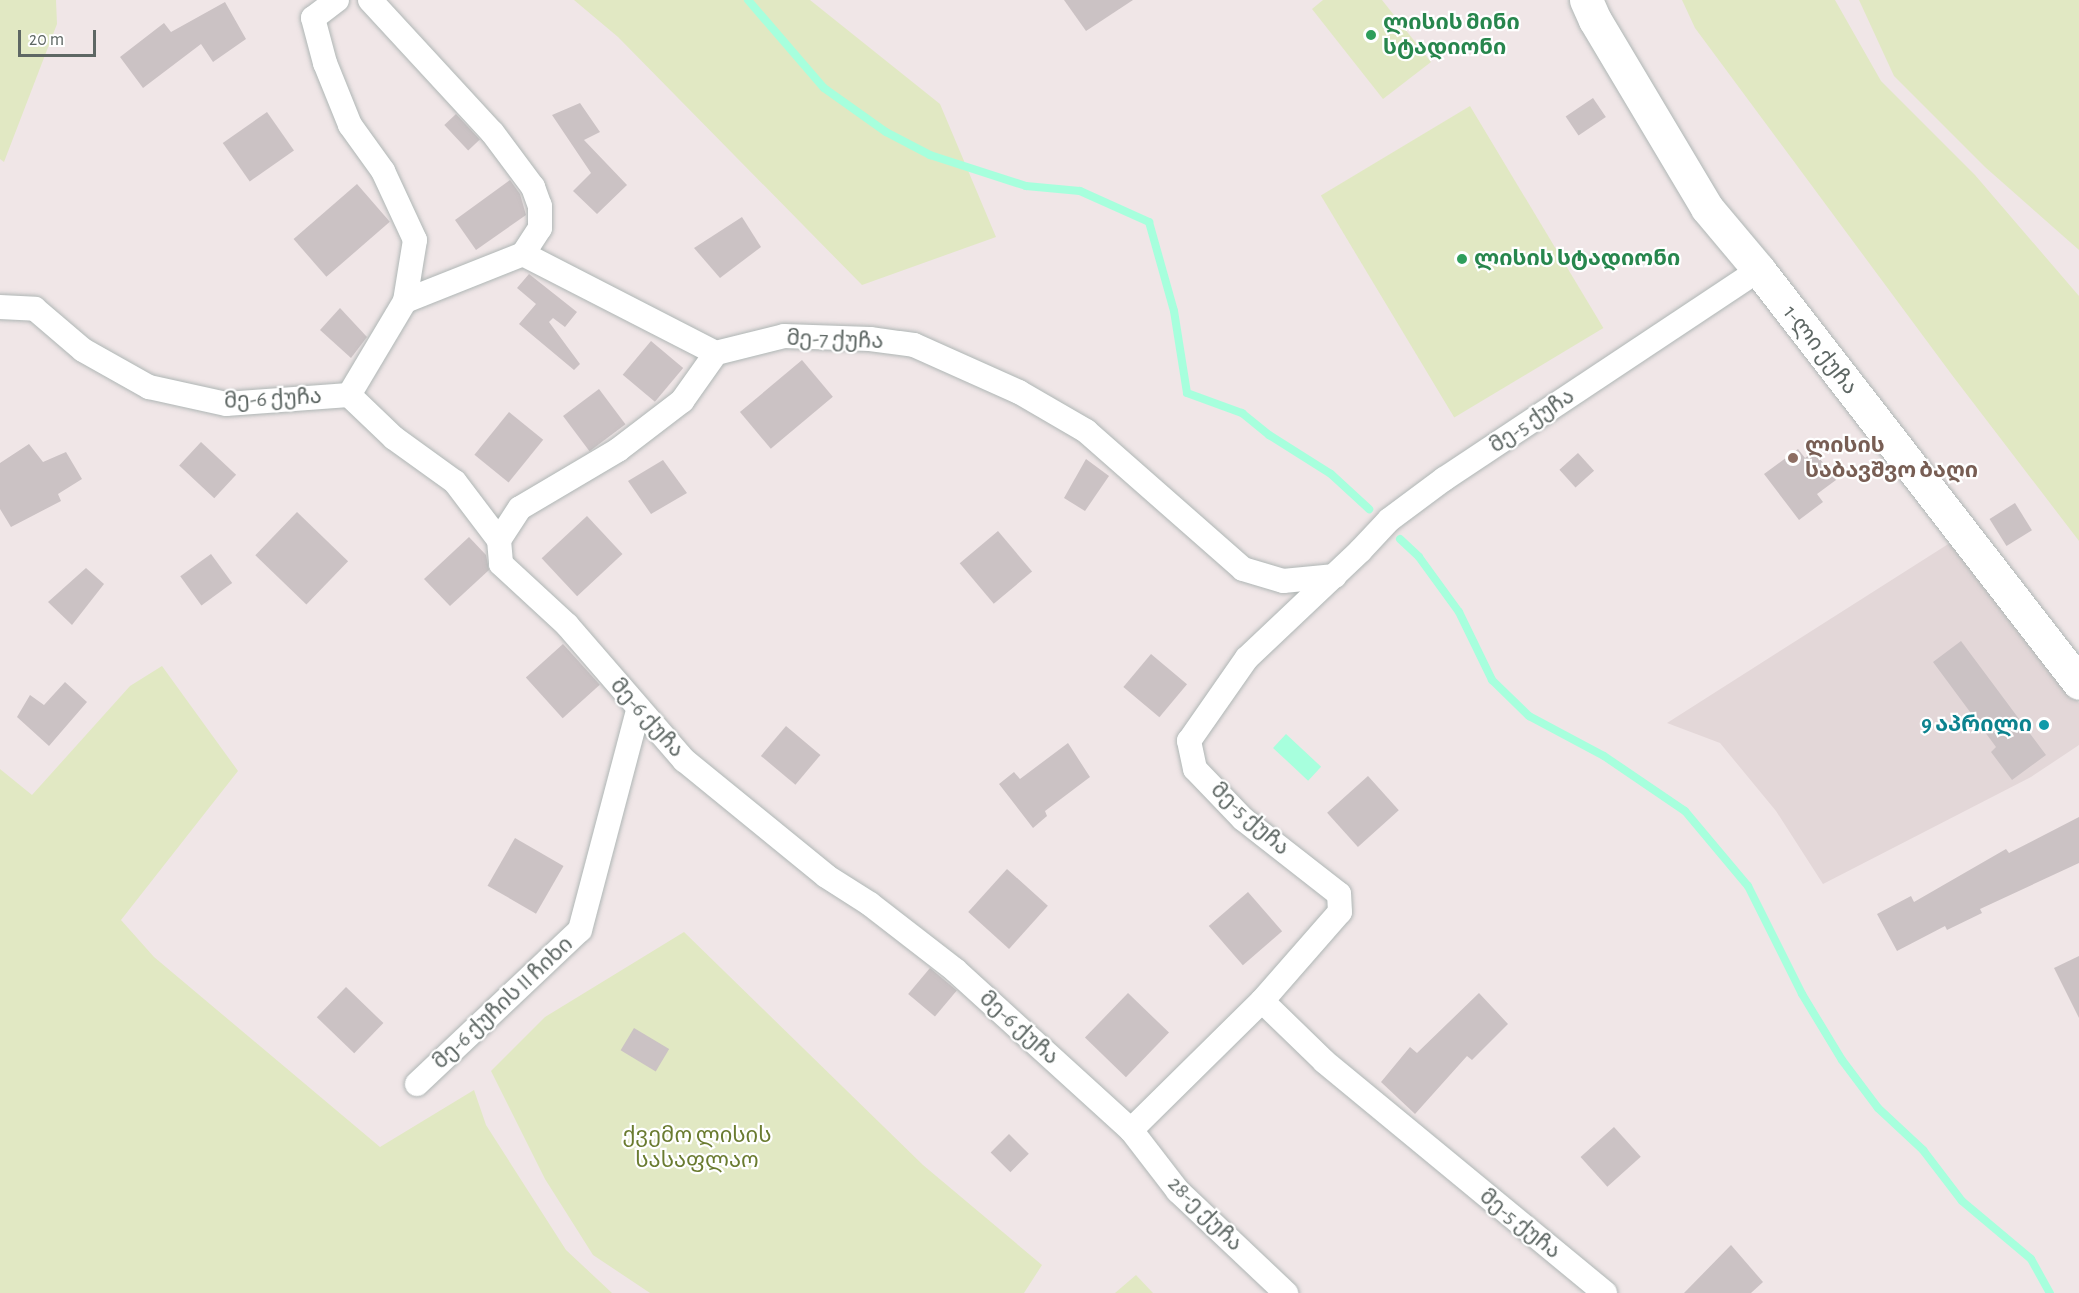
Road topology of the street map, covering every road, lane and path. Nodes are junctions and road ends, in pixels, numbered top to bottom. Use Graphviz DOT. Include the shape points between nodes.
graph roads {
  1 [pos="337,0"];
  2 [pos="370,0"];
  3 [pos="1586,0"];
  4 [pos="523,254"];
  5 [pos="1759,270"];
  6 [pos="405,301"];
  7 [pos="0,307"];
  8 [pos="716,353"];
  9 [pos="349,395"];
  10 [pos="499,540"];
  11 [pos="1335,576"];
  12 [pos="2079,683"];
  13 [pos="638,710"];
  14 [pos="1262,1001"];
  15 [pos="417,1084"];
  16 [pos="1131,1130"];
  17 [pos="1286,1293"];
  18 [pos="1605,1293"];
  1 -- 6 [label="street" via="313,18 325,63 350,125 383,171 415,240"];
  2 -- 4 [label="street" via="492,132 533,187 540,206 540,228"];
  3 -- 5 [label="main road, 1-ლი ქუჩა" via="1707,208"];
  4 -- 6 [label="street"];
  4 -- 8 [label="street"];
  5 -- 11 [label="street, მე-5 ქუჩა" via="1444,479 1389,520"];
  5 -- 12 [label="main road, 1-ლი ქუჩა"];
  6 -- 9 [label="street"];
  7 -- 9 [label="street, მე-6 ქუჩა" via="35,309 83,350 149,387 226,405"];
  8 -- 10 [label="street" via="682,401 618,450 520,508"];
  8 -- 11 [label="street, მე-7 ქუჩა" via="784,336 914,345 1019,393 1086,431 1243,569 1283,581"];
  9 -- 10 [label="street, მე-6 ქუჩა" via="394,438 455,482"];
  10 -- 13 [label="street, მე-6 ქუჩა" via="501,564 567,625"];
  11 -- 14 [label="street, მე-5 ქუჩა" via="1247,658 1189,741 1195,769 1244,819 1339,894 1340,912"];
  13 -- 15 [label="street, მე-6 ქუჩის II ჩიხი" via="580,930"];
  13 -- 16 [label="street, მე-6 ქუჩა" via="684,760 826,876 870,904 955,970"];
  14 -- 16 [label="street"];
  14 -- 18 [label="street, მე-5 ქუჩა" via="1351,1084"];
  16 -- 17 [label="street, 28-ე ქუჩა" via="1178,1191"];
}
